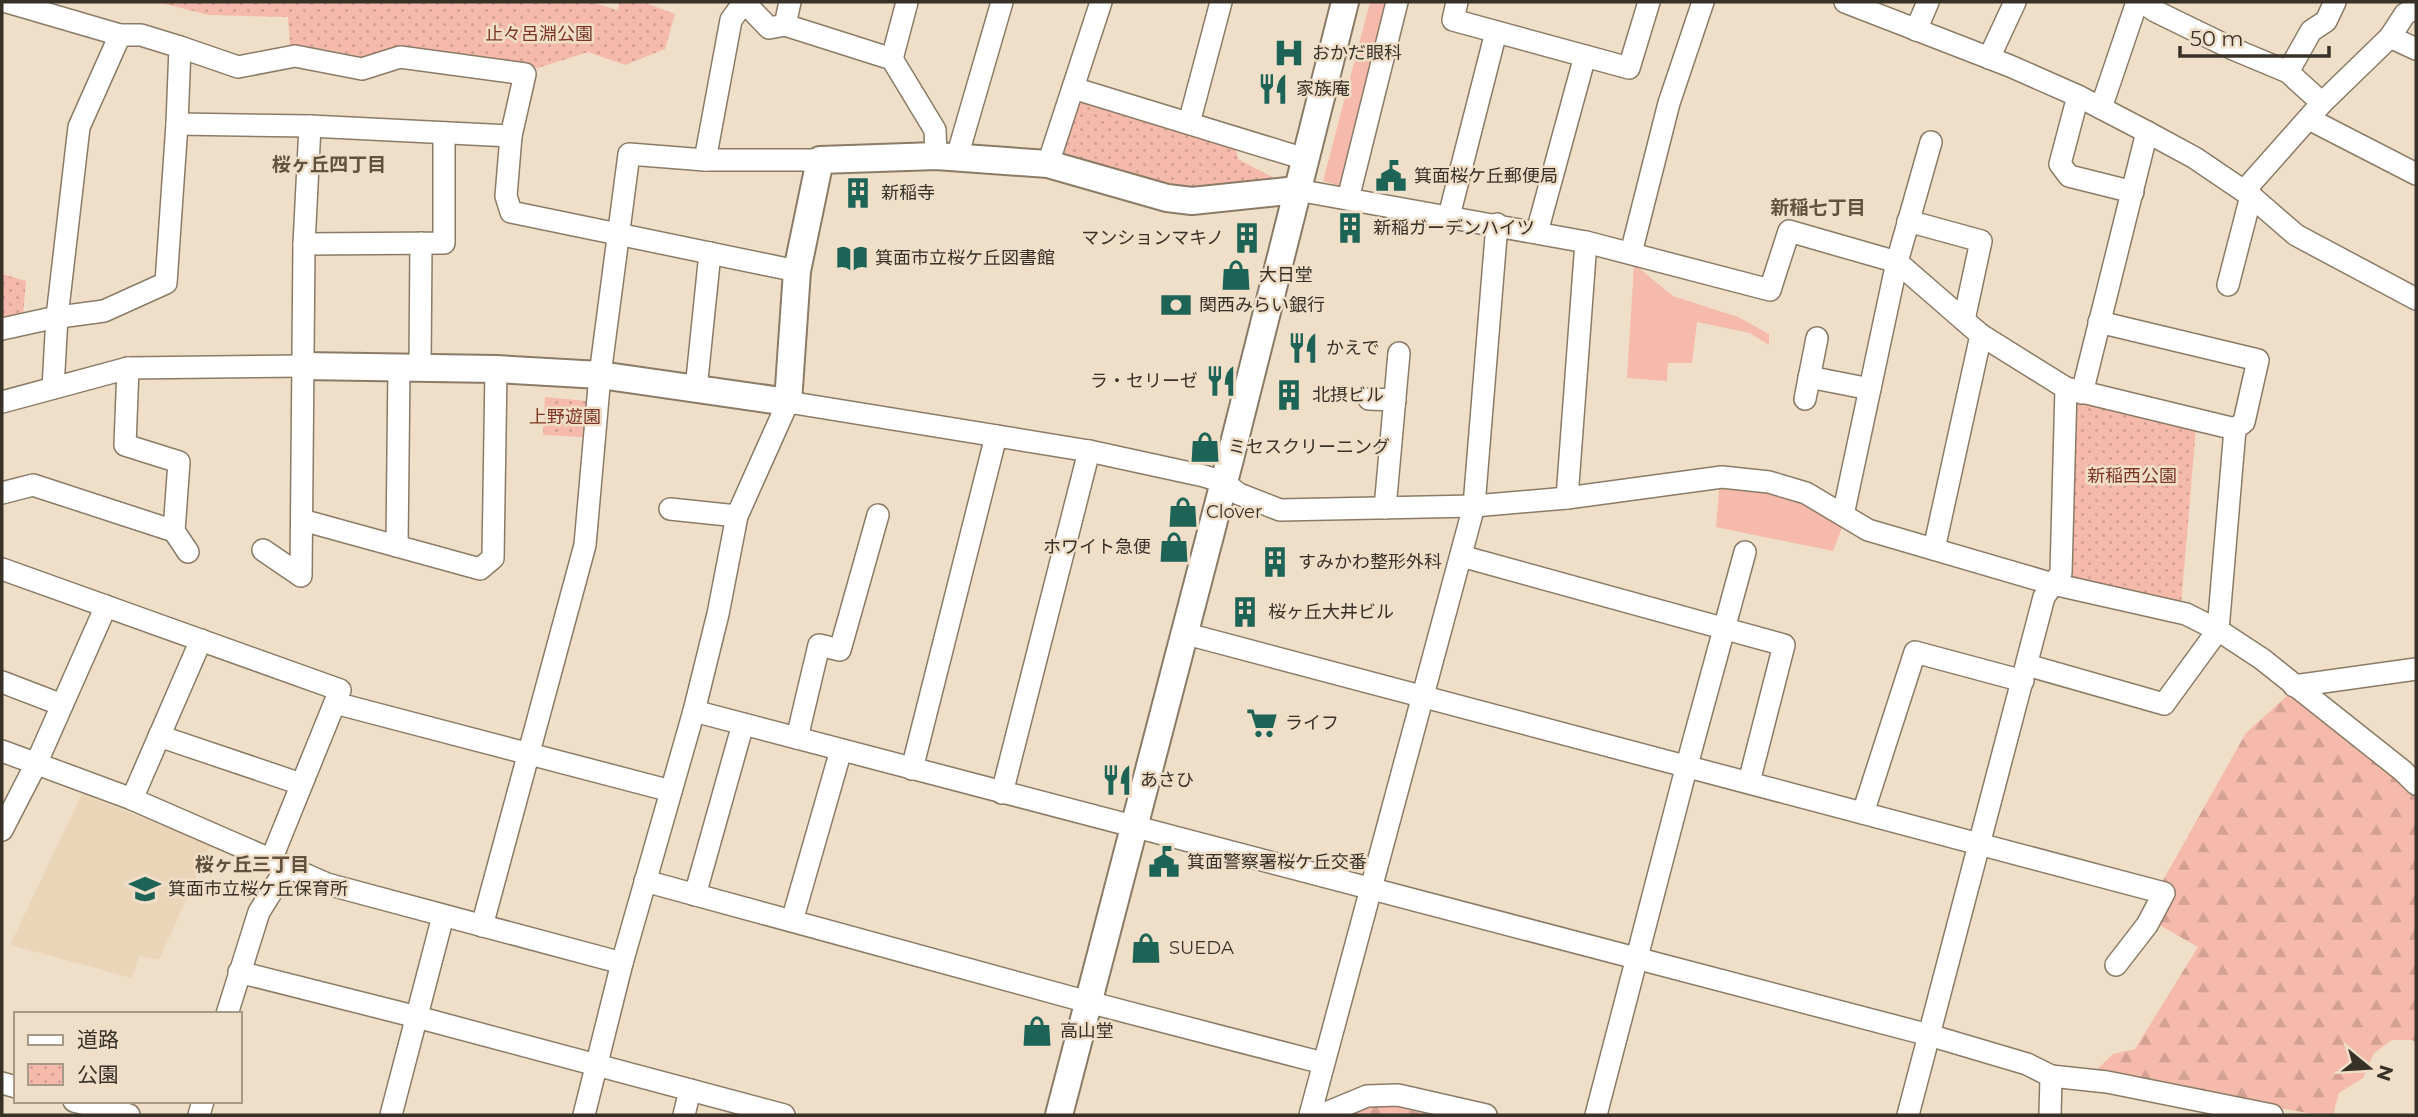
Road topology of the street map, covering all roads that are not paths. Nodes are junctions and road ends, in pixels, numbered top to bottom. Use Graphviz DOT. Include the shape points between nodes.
graph roads {
  1 [pos="7,2"];
  2 [pos="744,2"];
  3 [pos="790,2"];
  4 [pos="907,2"];
  5 [pos="1002,2"];
  6 [pos="1101,2"];
  7 [pos="1221,2"];
  8 [pos="1345,2"];
  9 [pos="1398,2"];
  10 [pos="1457,2"];
  11 [pos="1649,2"];
  12 [pos="1703,2"];
  13 [pos="1845,2"];
  14 [pos="1928,2"];
  15 [pos="2015,2"];
  16 [pos="2140,2"];
  17 [pos="2335,2"];
  18 [pos="2416,8"];
  19 [pos="785,25"];
  20 [pos="1916,30"];
  21 [pos="1496,32"];
  22 [pos="120,35"];
  23 [pos="2390,37"];
  24 [pos="180,47"];
  25 [pos="2416,49"];
  26 [pos="1585,56"];
  27 [pos="1989,58"];
  28 [pos="892,59"];
  29 [pos="2288,72"];
  30 [pos="1073,88"];
  31 [pos="2078,96"];
  32 [pos="2101,108"];
  33 [pos="2315,111"];
  34 [pos="1189,123"];
  35 [pos="177,124"];
  36 [pos="310,126"];
  37 [pos="2147,132"];
  38 [pos="444,133"];
  39 [pos="511,136"];
  40 [pos="1931,142"];
  41 [pos="947,156"];
  42 [pos="1305,159"];
  43 [pos="705,160"];
  44 [pos="820,160"];
  45 [pos="1048,164"];
  46 [pos="2416,174"];
  47 [pos="1297,190"];
  48 [pos="2133,192"];
  49 [pos="2248,194"];
  50 [pos="1348,199"];
  51 [pos="1449,216"];
  52 [pos="1908,221"];
  53 [pos="1497,224"];
  54 [pos="1537,232"];
  55 [pos="619,233"];
  56 [pos="1586,242"];
  57 [pos="421,243"];
  58 [pos="304,244"];
  59 [pos="710,253"];
  60 [pos="1632,253"];
  61 [pos="1897,262"];
  62 [pos="797,271"];
  63 [pos="2228,285"];
  64 [pos="2416,299"];
  65 [pos="57,317"];
  66 [pos="1964,320"];
  67 [pos="2099,322"];
  68 [pos="2,329"];
  69 [pos="1980,335"];
  70 [pos="1817,338"];
  71 [pos="1399,353"];
  72 [pos="303,366"];
  73 [pos="128,368"];
  74 [pos="410,368"];
  75 [pos="496,369"];
  76 [pos="600,375"];
  77 [pos="52,388"];
  78 [pos="696,389"];
  79 [pos="1870,389"];
  80 [pos="2074,391"];
  81 [pos="1369,399"];
  82 [pos="1395,400"];
  83 [pos="2,402"];
  84 [pos="788,402"];
  85 [pos="2235,429"];
  86 [pos="996,436"];
  87 [pos="1089,451"];
  88 [pos="1223,482"];
  89 [pos="2,493"];
  90 [pos="1567,498"];
  91 [pos="1474,506"];
  92 [pos="1385,508"];
  93 [pos="670,509"];
  94 [pos="878,515"];
  95 [pos="1843,515"];
  96 [pos="737,516"];
  97 [pos="302,520"];
  98 [pos="174,531"];
  99 [pos="397,546"];
  100 [pos="1934,549"];
  101 [pos="263,550"];
  102 [pos="188,552"];
  103 [pos="1745,552"];
  104 [pos="1461,556"];
  105 [pos="2,569"];
  106 [pos="2053,584"];
  107 [pos="106,607"];
  108 [pos="1724,627"];
  109 [pos="2218,630"];
  110 [pos="1183,633"];
  111 [pos="201,640"];
  112 [pos="2416,669"];
  113 [pos="2024,673"];
  114 [pos="2,682"];
  115 [pos="2294,686"];
  116 [pos="1422,697"];
  117 [pos="335,703"];
  118 [pos="62,705"];
  119 [pos="694,711"];
  120 [pos="743,724"];
  121 [pos="159,736"];
  122 [pos="797,738"];
  123 [pos="841,750"];
  124 [pos="2,751"];
  125 [pos="528,755"];
  126 [pos="36,764"];
  127 [pos="1687,765"];
  128 [pos="912,769"];
  129 [pos="1749,782"];
  130 [pos="301,784"];
  131 [pos="2416,784"];
  132 [pos="671,791"];
  133 [pos="1002,793"];
  134 [pos="132,799"];
  135 [pos="1863,813"];
  136 [pos="1133,828"];
  137 [pos="2,830"];
  138 [pos="1980,843"];
  139 [pos="279,863"];
  140 [pos="645,881"];
  141 [pos="1371,889"];
  142 [pos="695,895"];
  143 [pos="443,916"];
  144 [pos="792,921"];
  145 [pos="482,926"];
  146 [pos="1636,958"];
  147 [pos="622,963"];
  148 [pos="2116,965"];
  149 [pos="239,972"];
  150 [pos="1088,1002"];
  151 [pos="228,1012"];
  152 [pos="417,1017"];
  153 [pos="1929,1035"];
  154 [pos="1323,1063"];
  155 [pos="597,1065"];
  156 [pos="2051,1076"];
  157 [pos="691,1090"];
  158 [pos="82,1103"];
  159 [pos="130,1115"];
  160 [pos="391,1115"];
  161 [pos="584,1115"];
  162 [pos="684,1115"];
  163 [pos="784,1115"];
  164 [pos="1059,1115"];
  165 [pos="1310,1115"];
  166 [pos="1321,1115"];
  167 [pos="1486,1115"];
  168 [pos="1596,1115"];
  169 [pos="1908,1115"];
  170 [pos="2050,1115"];
  171 [pos="2272,1115"];
  1 -- 22 [label="street"];
  2 -- 19 [label="street" via="769,28"];
  2 -- 43 [label="street" via="731,20"];
  3 -- 19 [label="street"];
  4 -- 28 [label="street"];
  5 -- 41 [label="street"];
  6 -- 30 [label="street"];
  7 -- 34 [label="street"];
  8 -- 42 [label="street"];
  9 -- 50 [label="street"];
  10 -- 21 [label="street" via="1453,20"];
  11 -- 26 [label="street" via="1629,68"];
  12 -- 60 [label="street" via="1669,103"];
  13 -- 20 [label="street"];
  14 -- 20 [label="street"];
  15 -- 27 [label="street"];
  16 -- 29 [label="street"];
  16 -- 32 [label="street"];
  17 -- 29 [label="street" via="2326,21 2311,31"];
  18 -- 23 [label="street" via="2405,14"];
  19 -- 28 [label="street"];
  20 -- 27 [label="street"];
  21 -- 26 [label="street"];
  21 -- 51 [label="street"];
  22 -- 24 [label="street" via="141,35"];
  22 -- 65 [label="street" via="79,127"];
  23 -- 25 [label="street"];
  23 -- 33 [label="street"];
  24 -- 35 [label="street"];
  24 -- 39 [label="street" via="238,67 295,55 362,69 400,57 525,74"];
  26 -- 54 [label="street"];
  27 -- 31 [label="street"];
  28 -- 41 [label="street"];
  29 -- 33 [label="street"];
  30 -- 34 [label="street"];
  30 -- 45 [label="street"];
  31 -- 32 [label="street"];
  31 -- 48 [label="street" via="2060,164 2069,176"];
  32 -- 37 [label="street"];
  33 -- 46 [label="street"];
  33 -- 49 [label="street"];
  34 -- 42 [label="street"];
  35 -- 36 [label="street"];
  35 -- 65 [label="street" via="166,283 104,311"];
  36 -- 38 [label="street"];
  36 -- 58 [label="street"];
  37 -- 48 [label="street"];
  37 -- 49 [label="street"];
  38 -- 39 [label="street"];
  38 -- 57 [label="street" via="444,243"];
  39 -- 55 [label="street" via="506,196 512,212"];
  40 -- 52 [label="street"];
  41 -- 44 [label="street"];
  41 -- 45 [label="street"];
  42 -- 47 [label="street"];
  43 -- 44 [label="street"];
  43 -- 55 [label="street" via="629,154"];
  44 -- 62 [label="street"];
  45 -- 47 [label="street" via="1192,201"];
  47 -- 50 [label="street"];
  47 -- 88 [label="street"];
  48 -- 67 [label="street"];
  49 -- 63 [label="street"];
  49 -- 64 [label="street" via="2296,235"];
  50 -- 51 [label="street"];
  51 -- 53 [label="street"];
  52 -- 61 [label="street"];
  52 -- 66 [label="street" via="1981,241"];
  53 -- 54 [label="street"];
  53 -- 91 [label="street"];
  54 -- 56 [label="street"];
  55 -- 59 [label="street"];
  55 -- 76 [label="street"];
  56 -- 60 [label="street"];
  56 -- 90 [label="street"];
  57 -- 58 [label="street"];
  57 -- 74 [label="street"];
  58 -- 72 [label="street"];
  59 -- 62 [label="street"];
  59 -- 78 [label="street"];
  60 -- 61 [label="street" via="1770,290 1789,231"];
  61 -- 66 [label="street"];
  61 -- 79 [label="street"];
  62 -- 84 [label="street"];
  65 -- 68 [label="street"];
  65 -- 77 [label="street"];
  66 -- 69 [label="street"];
  67 -- 80 [label="street"];
  67 -- 85 [label="street" via="2258,360 2244,422"];
  69 -- 80 [label="street"];
  69 -- 100 [label="street"];
  70 -- 79 [label="street" via="1807,388"];
  71 -- 82 [label="street"];
  72 -- 73 [label="street"];
  72 -- 74 [label="street"];
  72 -- 97 [label="street"];
  73 -- 77 [label="street"];
  73 -- 98 [label="street" via="125,445 179,462"];
  74 -- 75 [label="street"];
  74 -- 99 [label="street"];
  75 -- 76 [label="street"];
  75 -- 99 [label="street" via="493,558 480,569"];
  76 -- 78 [label="street"];
  76 -- 125 [label="street" via="586,545"];
  77 -- 83 [label="street"];
  78 -- 84 [label="street"];
  79 -- 95 [label="street"];
  80 -- 85 [label="street"];
  80 -- 106 [label="street" via="2062,573"];
  81 -- 82 [label="street"];
  82 -- 92 [label="street"];
  84 -- 86 [label="street"];
  84 -- 96 [label="street"];
  85 -- 109 [label="street"];
  86 -- 87 [label="street"];
  86 -- 128 [label="street"];
  87 -- 88 [label="street"];
  87 -- 133 [label="street"];
  88 -- 92 [label="street" via="1239,494 1280,510"];
  88 -- 110 [label="street"];
  89 -- 98 [label="street" via="33,485"];
  90 -- 91 [label="street"];
  90 -- 95 [label="street" via="1722,477 1769,482 1806,493"];
  91 -- 92 [label="street"];
  91 -- 104 [label="street"];
  93 -- 96 [label="street"];
  94 -- 122 [label="street" via="840,650 819,645"];
  95 -- 100 [label="street" via="1868,530"];
  96 -- 119 [label="street"];
  97 -- 99 [label="street"];
  97 -- 101 [label="street" via="301,576"];
  98 -- 102 [label="street"];
  100 -- 106 [label="street"];
  103 -- 108 [label="street"];
  104 -- 108 [label="street"];
  104 -- 116 [label="street"];
  105 -- 107 [label="street"];
  106 -- 109 [label="street" via="2186,614"];
  106 -- 113 [label="street" via="2044,597"];
  107 -- 111 [label="street"];
  107 -- 118 [label="street"];
  108 -- 127 [label="street"];
  108 -- 129 [label="street" via="1784,645"];
  109 -- 113 [label="street" via="2164,704"];
  109 -- 115 [label="street"];
  110 -- 116 [label="street"];
  110 -- 136 [label="street"];
  111 -- 117 [label="street" via="340,690"];
  111 -- 121 [label="street"];
  112 -- 115 [label="street"];
  113 -- 135 [label="street" via="1915,652"];
  113 -- 138 [label="street"];
  114 -- 118 [label="street"];
  115 -- 131 [label="street"];
  116 -- 127 [label="street"];
  116 -- 141 [label="street"];
  117 -- 125 [label="street"];
  117 -- 130 [label="street"];
  118 -- 126 [label="street"];
  119 -- 120 [label="street"];
  119 -- 132 [label="street"];
  120 -- 122 [label="street"];
  120 -- 142 [label="street"];
  121 -- 130 [label="street"];
  121 -- 134 [label="street"];
  122 -- 123 [label="street"];
  123 -- 128 [label="street"];
  123 -- 144 [label="street"];
  124 -- 126 [label="street"];
  125 -- 132 [label="street"];
  125 -- 145 [label="street"];
  126 -- 134 [label="street"];
  126 -- 137 [label="street"];
  127 -- 129 [label="street"];
  127 -- 146 [label="street"];
  128 -- 133 [label="street"];
  129 -- 135 [label="street"];
  130 -- 139 [label="street"];
  132 -- 140 [label="street"];
  133 -- 136 [label="street"];
  134 -- 139 [label="street"];
  135 -- 138 [label="street"];
  136 -- 141 [label="street"];
  136 -- 150 [label="street"];
  138 -- 148 [label="street" via="2164,893 2147,925"];
  138 -- 153 [label="street"];
  139 -- 143 [label="street" via="338,887"];
  139 -- 149 [label="street"];
  140 -- 142 [label="street"];
  140 -- 147 [label="street"];
  141 -- 146 [label="street"];
  141 -- 154 [label="street"];
  142 -- 144 [label="street"];
  143 -- 145 [label="street"];
  143 -- 152 [label="street"];
  144 -- 150 [label="street"];
  145 -- 147 [label="street"];
  146 -- 153 [label="street"];
  146 -- 168 [label="street"];
  147 -- 155 [label="street"];
  149 -- 151 [label="street"];
  149 -- 152 [label="street"];
  150 -- 154 [label="street"];
  150 -- 164 [label="street"];
  152 -- 155 [label="street"];
  152 -- 160 [label="street"];
  153 -- 156 [label="street" via="2027,1064"];
  153 -- 169 [label="street"];
  154 -- 165 [label="street"];
  155 -- 157 [label="street"];
  155 -- 161 [label="street"];
  156 -- 170 [label="street"];
  156 -- 171 [label="street" via="2107,1082"];
  157 -- 162 [label="street"];
  157 -- 163 [label="street"];
  158 -- 159 [label="street"];
  166 -- 167 [label="street" via="1367,1096 1398,1095"];
}
